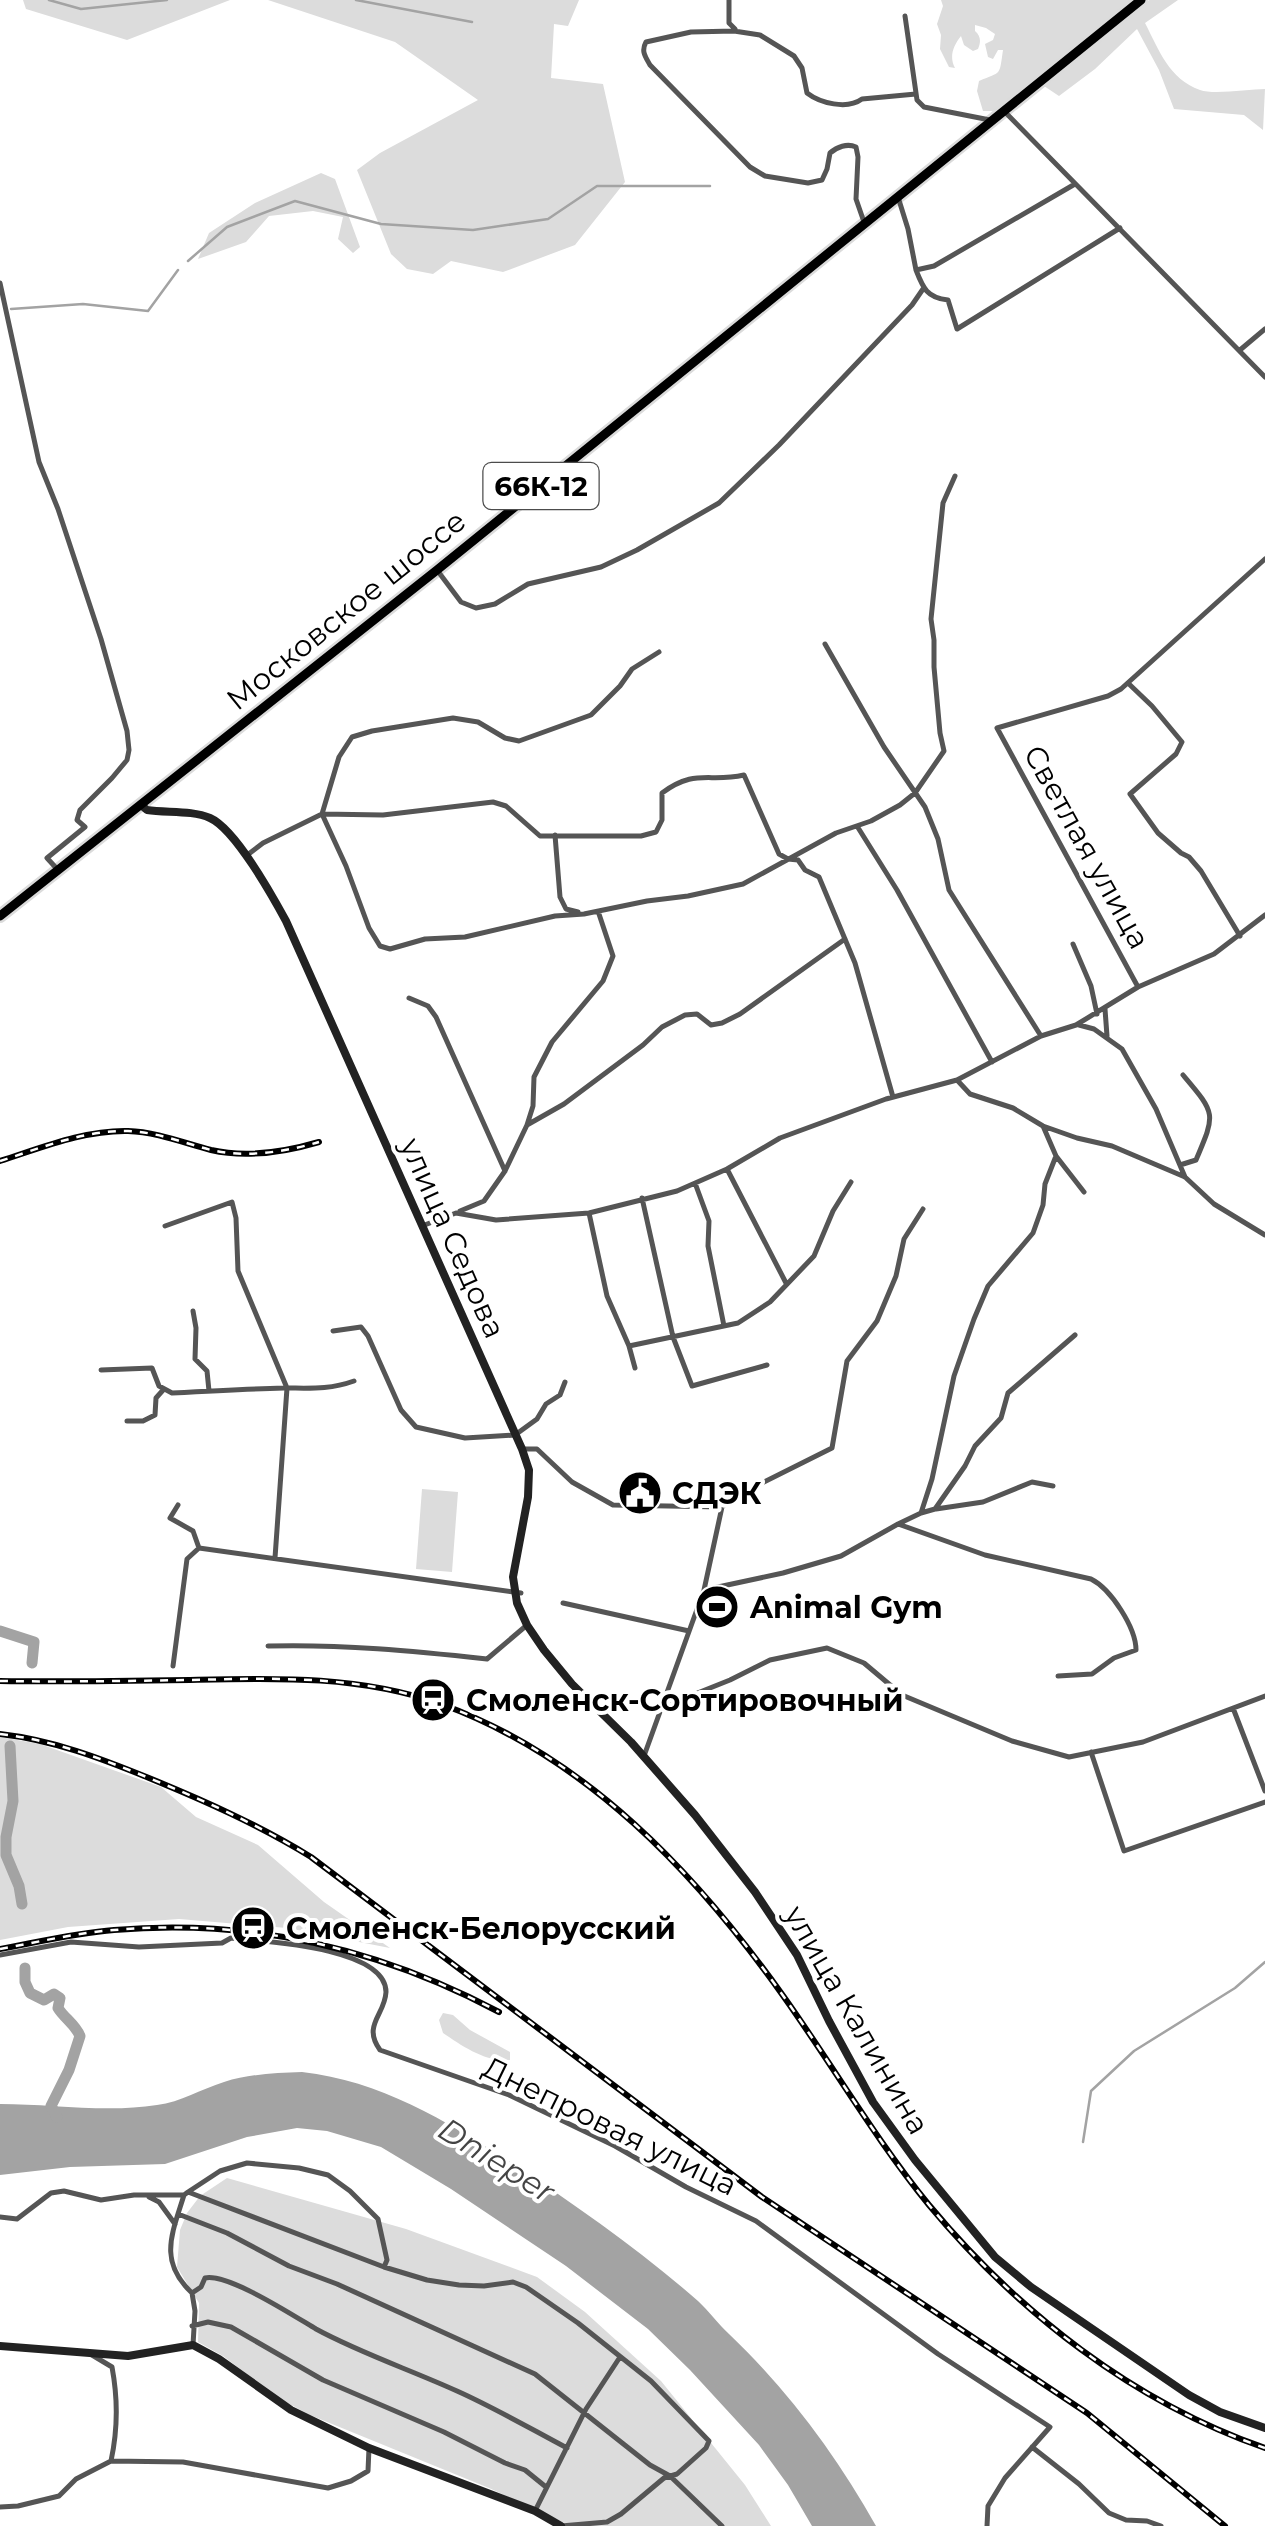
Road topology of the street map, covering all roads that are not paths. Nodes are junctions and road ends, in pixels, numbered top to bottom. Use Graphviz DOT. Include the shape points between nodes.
graph roads {
  1 [pos="729,0"];
  2 [pos="1141,0"];
  3 [pos="905,16"];
  4 [pos="747,33"];
  5 [pos="916,94"];
  6 [pos="1004,112"];
  7 [pos="992,120"];
  8 [pos="1074,184"];
  9 [pos="898,197"];
  10 [pos="865,224"];
  11 [pos="1120,228"];
  12 [pos="916,270"];
  13 [pos="0,283"];
  14 [pos="924,289"];
  15 [pos="1265,329"];
  16 [pos="1240,350"];
  17 [pos="1265,377"];
  18 [pos="955,476"];
  19 [pos="1265,559"];
  20 [pos="437,570"];
  21 [pos="825,644"];
  22 [pos="659,652"];
  23 [pos="1128,684"];
  24 [pos="916,793"];
  25 [pos="140,805"];
  26 [pos="322,814"];
  27 [pos="857,826"];
  28 [pos="85,827"];
  29 [pos="106,833"];
  30 [pos="555,836"];
  31 [pos="246,856"];
  32 [pos="788,859"];
  33 [pos="58,870"];
  34 [pos="598,911"];
  35 [pos="584,914"];
  36 [pos="1265,915"];
  37 [pos="0,916"];
  38 [pos="1240,936"];
  39 [pos="845,940"];
  40 [pos="1072,944"];
  41 [pos="1138,988"];
  42 [pos="408,998"];
  43 [pos="1105,1009"];
  44 [pos="1097,1014"];
  45 [pos="1076,1025"];
  46 [pos="1041,1036"];
  47 [pos="1107,1038"];
  48 [pos="992,1062"];
  49 [pos="1183,1075"];
  50 [pos="957,1080"];
  51 [pos="893,1097"];
  52 [pos="527,1125"];
  53 [pos="1043,1126"];
  54 [pos="1056,1156"];
  55 [pos="1180,1165"];
  56 [pos="727,1169"];
  57 [pos="505,1172"];
  58 [pos="1186,1177"];
  59 [pos="851,1182"];
  60 [pos="695,1183"];
  61 [pos="1084,1192"];
  62 [pos="642,1198"];
  63 [pos="923,1209"];
  64 [pos="456,1213"];
  65 [pos="589,1214"];
  66 [pos="165,1226"];
  67 [pos="422,1226"];
  68 [pos="1265,1236"];
  69 [pos="786,1283"];
  70 [pos="192,1311"];
  71 [pos="724,1327"];
  72 [pos="334,1331"];
  73 [pos="1075,1335"];
  74 [pos="674,1337"];
  75 [pos="628,1346"];
  76 [pos="767,1365"];
  77 [pos="635,1368"];
  78 [pos="100,1370"];
  79 [pos="354,1381"];
  80 [pos="565,1382"];
  81 [pos="287,1388"];
  82 [pos="164,1389"];
  83 [pos="210,1392"];
  84 [pos="127,1421"];
  85 [pos="515,1435"];
  86 [pos="522,1449"];
  87 [pos="1053,1486"];
  88 [pos="178,1505"];
  89 [pos="722,1506"];
  90 [pos="935,1509"];
  91 [pos="920,1513"];
  92 [pos="898,1524"];
  93 [pos="199,1548"];
  94 [pos="275,1558"];
  95 [pos="704,1590"];
  96 [pos="518,1592"];
  97 [pos="562,1603"];
  98 [pos="527,1625"];
  99 [pos="689,1631"];
  100 [pos="268,1646"];
  101 [pos="173,1666"];
  102 [pos="1058,1676"];
  103 [pos="1265,1696"];
  104 [pos="663,1706"];
  105 [pos="1233,1708"];
  106 [pos="631,1742"];
  107 [pos="1092,1755"];
  108 [pos="644,1756"];
  109 [pos="1265,1791"];
  110 [pos="1265,1802"];
  111 [pos="0,1955"];
  112 [pos="186,2194"];
  113 [pos="146,2195"];
  114 [pos="178,2214"];
  115 [pos="0,2218"];
  116 [pos="176,2224"];
  117 [pos="384,2267"];
  118 [pos="192,2293"];
  119 [pos="192,2326"];
  120 [pos="0,2346"];
  121 [pos="193,2346"];
  122 [pos="90,2354"];
  123 [pos="620,2358"];
  124 [pos="584,2413"];
  125 [pos="1265,2428"];
  126 [pos="1032,2447"];
  127 [pos="369,2448"];
  128 [pos="567,2448"];
  129 [pos="111,2461"];
  130 [pos="670,2476"];
  131 [pos="546,2487"];
  132 [pos="0,2507"];
  133 [pos="535,2510"];
  134 [pos="561,2526"];
  135 [pos="722,2526"];
  136 [pos="987,2526"];
  137 [pos="1161,2526"];
  1 -- 4 [label="street" via="729,23"];
  2 -- 6 [label="main road, 66К-12"];
  3 -- 5 [label="street"];
  4 -- 5 [label="street" via="794,56 806,93 815,99 855,104"];
  4 -- 10 [label="street" via="691,32 646,42 644,54 765,176 814,183 822,180 830,153 856,147 856,199"];
  5 -- 7 [label="street" via="924,107"];
  6 -- 7 [label="main road, 66К-12"];
  6 -- 8 [label="street"];
  7 -- 9 [label="main road, Московское шоссе / 66К-12"];
  8 -- 11 [label="street"];
  8 -- 12 [label="street" via="934,266"];
  9 -- 10 [label="main road, Московское шоссе / 66К-12"];
  9 -- 12 [label="street"];
  10 -- 20 [label="main road, Московское шоссе / 66К-12"];
  11 -- 14 [label="street" via="957,329 948,300"];
  11 -- 16 [label="street"];
  12 -- 14 [label="street"];
  13 -- 28 [label="street" via="39,462 127,731 126,760 80,810"];
  14 -- 20 [label="street" via="719,503 637,550 528,584 495,604 476,608 462,602"];
  15 -- 16 [label="street"];
  16 -- 17 [label="street"];
  18 -- 24 [label="street" via="942,503 931,619 944,751"];
  19 -- 23 [label="street"];
  20 -- 25 [label="main road, Московское шоссе / 66К-12"];
  21 -- 24 [label="street"];
  22 -- 26 [label="street" via="632,668 591,715 519,741 453,718 352,738 339,757"];
  23 -- 38 [label="street" via="1182,742 1130,794 1158,832 1202,871"];
  23 -- 41 [label="street, Светлая улица" via="1108,696 997,728"];
  24 -- 27 [label="street"];
  24 -- 46 [label="street" via="938,839 950,890"];
  25 -- 29 [label="main road, Московское шоссе / 66К-12"];
  25 -- 31 [label="street, улица Седова" via="215,820"];
  26 -- 30 [label="street" via="493,802 540,836"];
  26 -- 31 [label="street"];
  26 -- 35 [label="street" via="380,946"];
  27 -- 32 [label="street"];
  27 -- 48 [label="street"];
  28 -- 29 [label="street"];
  28 -- 33 [label="street" via="47,858"];
  29 -- 33 [label="main road, Московское шоссе / 66К-12"];
  30 -- 32 [label="street" via="656,832 662,792 678,781 744,774 779,854"];
  30 -- 35 [label="street" via="560,898 566,909"];
  31 -- 67 [label="street, улица Седова" via="286,921"];
  32 -- 34 [label="street" via="743,884"];
  32 -- 39 [label="street" via="819,877"];
  33 -- 37 [label="main road, Московское шоссе / 66К-12"];
  34 -- 35 [label="street"];
  34 -- 52 [label="street" via="613,956 603,981 552,1042 534,1077"];
  36 -- 38 [label="street"];
  38 -- 41 [label="street"];
  39 -- 51 [label="street"];
  39 -- 52 [label="street" via="740,1014 711,1024 698,1014 686,1015 662,1027"];
  40 -- 44 [label="street"];
  41 -- 43 [label="street"];
  42 -- 57 [label="street" via="436,1017"];
  43 -- 44 [label="street"];
  43 -- 47 [label="street"];
  44 -- 45 [label="street"];
  45 -- 46 [label="street"];
  45 -- 47 [label="street"];
  46 -- 48 [label="street"];
  47 -- 55 [label="street" via="1122,1049"];
  48 -- 50 [label="street"];
  49 -- 55 [label="street" via="1208,1105 1212,1124 1196,1160"];
  50 -- 51 [label="street"];
  50 -- 53 [label="street" via="970,1094"];
  51 -- 56 [label="street" via="780,1138"];
  52 -- 57 [label="street"];
  53 -- 54 [label="street"];
  53 -- 58 [label="street"];
  54 -- 61 [label="street"];
  54 -- 91 [label="street" via="1034,1234 988,1286 974,1318"];
  55 -- 58 [label="street"];
  56 -- 60 [label="street"];
  56 -- 69 [label="street"];
  57 -- 64 [label="street" via="484,1202"];
  58 -- 68 [label="street"];
  59 -- 69 [label="street" via="814,1256"];
  60 -- 62 [label="street"];
  60 -- 71 [label="street" via="709,1221"];
  62 -- 65 [label="street"];
  62 -- 74 [label="street"];
  63 -- 89 [label="street" via="904,1238 877,1321 847,1361 832,1448"];
  64 -- 65 [label="street" via="496,1220"];
  64 -- 67 [label="street"];
  65 -- 75 [label="street" via="607,1296"];
  66 -- 81 [label="street" via="232,1202 238,1271"];
  67 -- 85 [label="street, улица Седова"];
  69 -- 71 [label="street" via="770,1302"];
  70 -- 83 [label="street" via="195,1358 207,1371"];
  71 -- 74 [label="street"];
  72 -- 85 [label="street" via="361,1326 401,1410 416,1427 465,1438"];
  73 -- 90 [label="street" via="1008,1393 1002,1418 975,1446"];
  74 -- 75 [label="street"];
  74 -- 76 [label="street" via="692,1386"];
  75 -- 77 [label="street"];
  78 -- 82 [label="street" via="152,1368"];
  79 -- 81 [label="street" via="336,1388"];
  80 -- 85 [label="street" via="560,1396"];
  81 -- 83 [label="street"];
  81 -- 94 [label="street"];
  82 -- 83 [label="street"];
  82 -- 84 [label="street" via="155,1415"];
  85 -- 86 [label="street, улица Седова"];
  86 -- 89 [label="street" via="537,1449 572,1482 613,1505"];
  86 -- 96 [label="street, улица Седова" via="529,1470 513,1577"];
  87 -- 90 [label="street" via="1032,1482 983,1502"];
  88 -- 93 [label="street" via="170,1518 192,1531"];
  89 -- 95 [label="street"];
  90 -- 91 [label="street"];
  91 -- 92 [label="street"];
  92 -- 95 [label="street" via="841,1556"];
  92 -- 102 [label="street" via="1104,1585 1136,1650 1092,1674"];
  93 -- 94 [label="street"];
  93 -- 101 [label="street" via="187,1559"];
  94 -- 96 [label="street"];
  95 -- 99 [label="street"];
  96 -- 98 [label="street, улица Седова"];
  97 -- 99 [label="street"];
  98 -- 100 [label="street" via="487,1660"];
  98 -- 106 [label="street, улица Седова" via="572,1684"];
  99 -- 104 [label="street"];
  103 -- 105 [label="street"];
  104 -- 107 [label="street" via="770,1660 827,1648 864,1663 902,1695 1012,1741 1069,1757"];
  104 -- 108 [label="street"];
  105 -- 107 [label="street"];
  105 -- 109 [label="street"];
  106 -- 108 [label="street, улица Калинина"];
  107 -- 110 [label="street" via="1124,1851"];
  108 -- 125 [label="street, улица Калинина" via="755,1892 797,1955 873,2102 995,2257 1189,2396"];
  111 -- 126 [label="street, Днепровая улица" via="71,1942 138,1947 231,1938 350,1956 386,1986 373,2028 380,2050 509,2095 756,2221 1050,2427"];
  112 -- 113 [label="street"];
  112 -- 114 [label="street"];
  112 -- 117 [label="street"];
  112 -- 117 [label="street" via="220,2171 247,2163 328,2175 378,2219"];
  113 -- 115 [label="street" via="100,2200 51,2193 17,2219"];
  113 -- 116 [label="street"];
  114 -- 116 [label="street"];
  114 -- 124 [label="street" via="535,2374"];
  116 -- 118 [label="street" via="169,2252 177,2279"];
  117 -- 123 [label="street" via="458,2285 526,2286"];
  118 -- 119 [label="street"];
  118 -- 128 [label="street" via="205,2278 228,2282"];
  119 -- 121 [label="street"];
  119 -- 131 [label="street" via="230,2327 336,2386 525,2470"];
  120 -- 122 [label="street"];
  121 -- 122 [label="street"];
  121 -- 127 [label="street" via="291,2410"];
  122 -- 129 [label="street" via="112,2367 117,2396"];
  123 -- 124 [label="street"];
  123 -- 130 [label="street" via="709,2441"];
  124 -- 128 [label="street"];
  124 -- 130 [label="street"];
  126 -- 136 [label="street" via="988,2506"];
  126 -- 137 [label="street" via="1109,2513"];
  127 -- 129 [label="street" via="368,2471 328,2488 183,2462"];
  127 -- 133 [label="street"];
  128 -- 131 [label="street"];
  129 -- 132 [label="street" via="59,2496"];
  130 -- 134 [label="street" via="607,2522"];
  130 -- 135 [label="street"];
  131 -- 133 [label="street"];
  133 -- 134 [label="street"];
}
